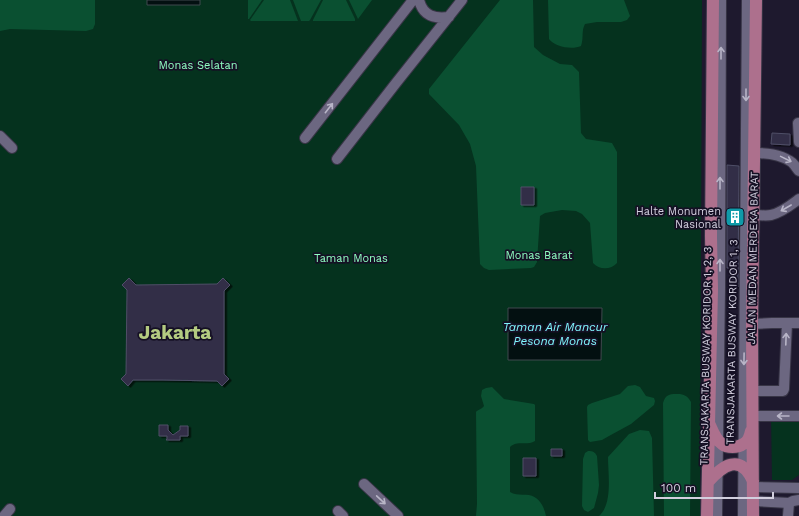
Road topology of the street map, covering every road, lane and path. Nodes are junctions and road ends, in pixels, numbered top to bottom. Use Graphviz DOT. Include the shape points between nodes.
graph roads {
  1 [pos="413,0"];
  2 [pos="419,0"];
  3 [pos="462,0"];
  4 [pos="713,0"];
  5 [pos="721,0"];
  6 [pos="747,0"];
  7 [pos="756,0"];
  8 [pos="449,17"];
  9 [pos="798,123"];
  10 [pos="0,136"];
  11 [pos="305,138"];
  12 [pos="799,142"];
  13 [pos="12,148"];
  14 [pos="754,153"];
  15 [pos="337,159"];
  16 [pos="799,171"];
  17 [pos="799,199"];
  18 [pos="754,215"];
  19 [pos="787,323"];
  20 [pos="799,323"];
  21 [pos="752,324"];
  22 [pos="753,391"];
  23 [pos="799,416"];
  24 [pos="753,421"];
  25 [pos="710,425"];
  26 [pos="717,439"];
  27 [pos="743,445"];
  28 [pos="743,467"];
  29 [pos="717,472"];
  30 [pos="708,482"];
  31 [pos="364,484"];
  32 [pos="753,484"];
  33 [pos="799,488"];
  34 [pos="753,501"];
  35 [pos="794,501"];
  36 [pos="398,516"];
  37 [pos="708,516"];
  38 [pos="717,516"];
  39 [pos="743,516"];
  40 [pos="753,516"];
  41 [pos="788,516"];
  11 -- 1 [label="street, one-way"];
  2 -- 8 [label="street" via="429,15 436,18"];
  3 -- 8 [label="street"];
  4 -- 25 [label="main road"];
  26 -- 5 [label="street, TRANSJAKARTA BUSWAY KORIDOR 1, 2, 3, one-way"];
  6 -- 27 [label="street, TRANSJAKARTA BUSWAY KORIDOR 1, 3, one-way"];
  7 -- 14 [label="main road, JALAN MEDAN MERDEKA BARAT"];
  8 -- 15 [label="street"];
  9 -- 12 [label="street"];
  10 -- 13 [label="street"];
  14 -- 16 [label="street, one-way" via="777,155 791,162"];
  14 -- 18 [label="main road, JALAN MEDAN MERDEKA BARAT"];
  17 -- 18 [label="street, one-way" via="772,215"];
  18 -- 21 [label="main road, JALAN MEDAN MERDEKA BARAT"];
  19 -- 20 [label="street"];
  19 -- 21 [label="street"];
  22 -- 19 [label="street, one-way" via="783,391"];
  21 -- 22 [label="main road, JALAN MEDAN MERDEKA BARAT"];
  22 -- 24 [label="main road, JALAN MEDAN MERDEKA BARAT"];
  23 -- 24 [label="street, one-way"];
  24 -- 27 [label="main road" via="750,436"];
  24 -- 32 [label="main road, JALAN MEDAN MERDEKA BARAT"];
  25 -- 26 [label="main road"];
  25 -- 30 [label="main road"];
  26 -- 27 [label="main road" via="726,446"];
  26 -- 29 [label="street, TRANSJAKARTA BUSWAY KORIDOR 1, 2, 3"];
  27 -- 28 [label="street, TRANSJAKARTA BUSWAY KORIDOR 1, 3"];
  28 -- 29 [label="main road" via="735,464"];
  28 -- 32 [label="main road" via="749,473"];
  28 -- 39 [label="street, TRANSJAKARTA BUSWAY KORIDOR 1, 3"];
  29 -- 30 [label="main road"];
  29 -- 38 [label="street, TRANSJAKARTA BUSWAY KORIDOR 1, 2, 3"];
  30 -- 37 [label="main road"];
  31 -- 36 [label="street, one-way"];
  32 -- 33 [label="street"];
  32 -- 34 [label="main road, JALAN MEDAN MERDEKA BARAT"];
  34 -- 35 [label="street"];
  34 -- 40 [label="main road, JALAN MEDAN MERDEKA BARAT"];
  35 -- 41 [label="street"];
}
